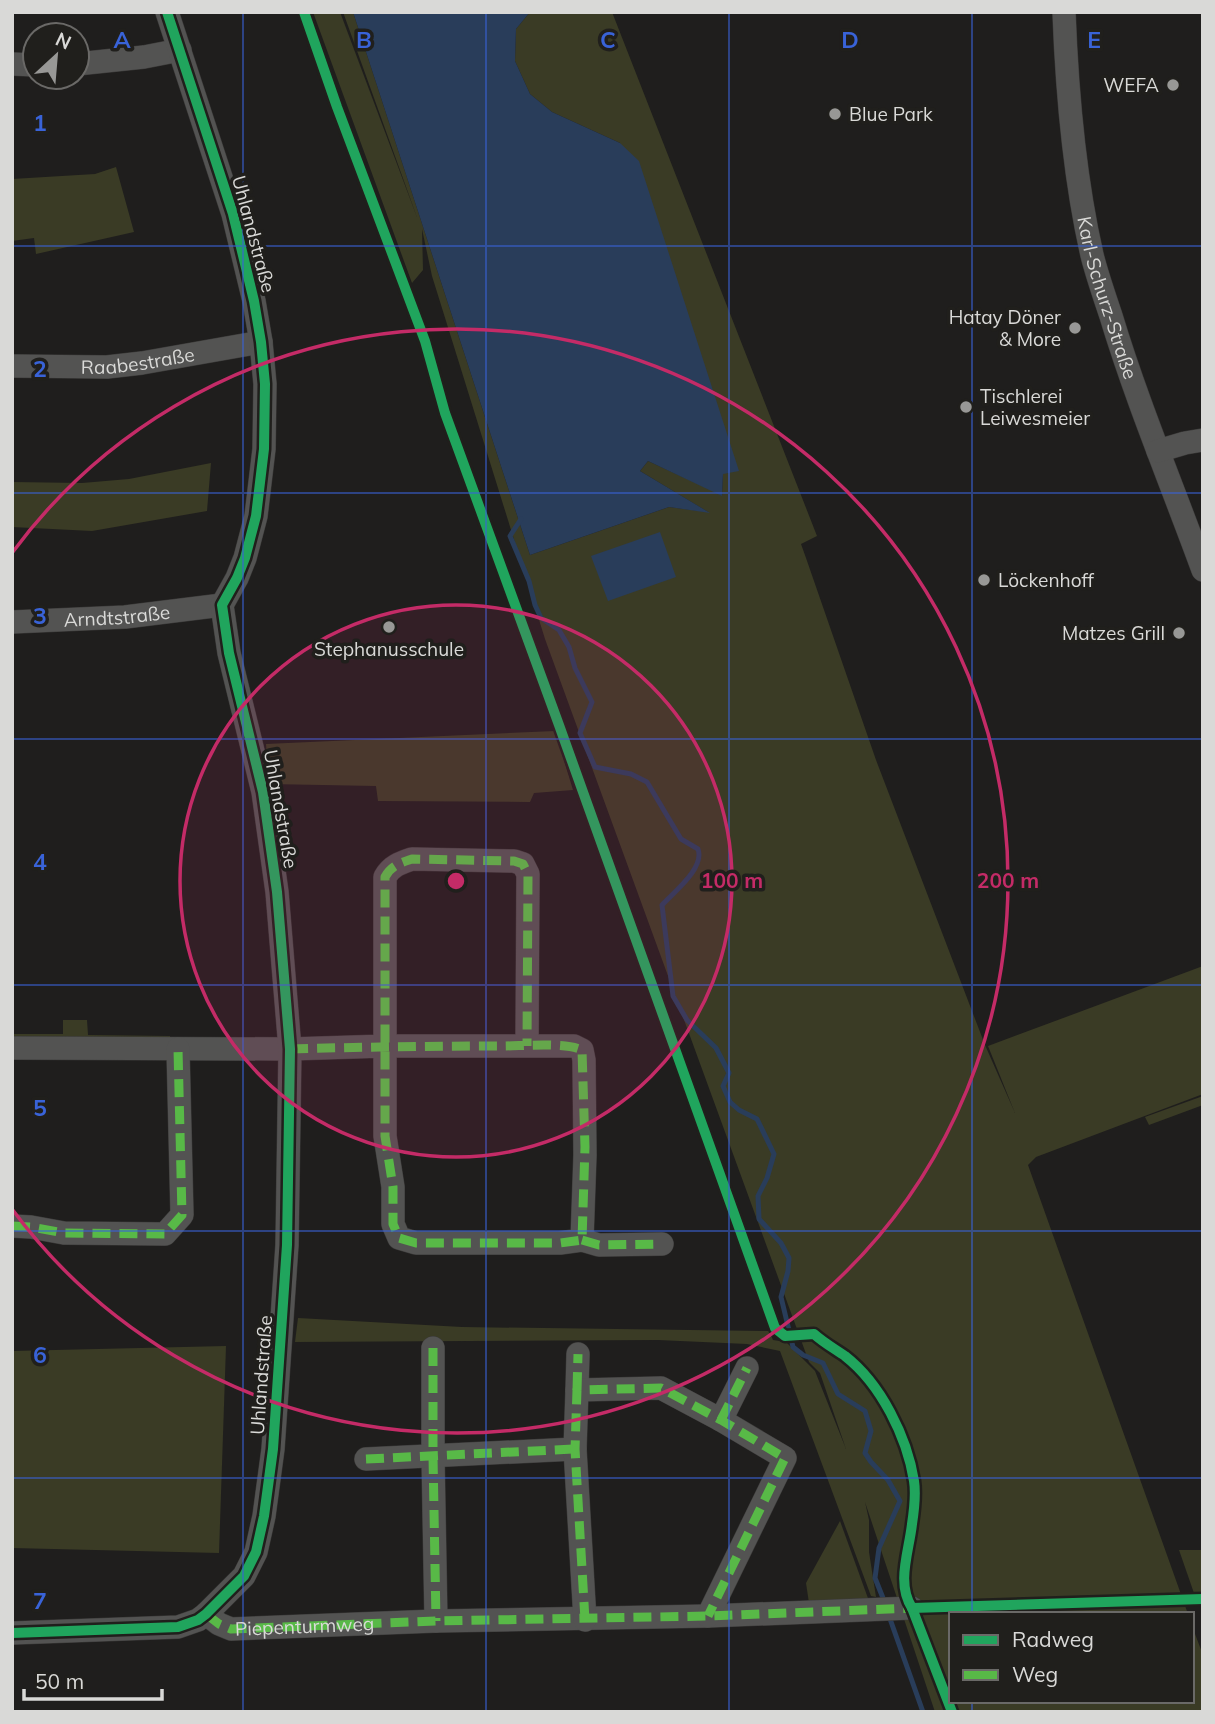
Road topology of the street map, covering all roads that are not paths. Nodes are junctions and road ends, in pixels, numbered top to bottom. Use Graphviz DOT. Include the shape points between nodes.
graph roads {
  1 [pos="167,12"];
  2 [pos="1064,12"];
  3 [pos="180,50"];
  4 [pos="91,63"];
  5 [pos="261,342"];
  6 [pos="12,366"];
  7 [pos="1203,440"];
  8 [pos="1158,451"];
  9 [pos="1203,570"];
  10 [pos="222,605"];
  11 [pos="12,622"];
  12 [pos="386,1046"];
  13 [pos="527,1046"];
  14 [pos="12,1048"];
  15 [pos="178,1049"];
  16 [pos="290,1049"];
  17 [pos="12,1226"];
  18 [pos="582,1240"];
  19 [pos="662,1244"];
  20 [pos="433,1348"];
  21 [pos="579,1354"];
  22 [pos="747,1368"];
  23 [pos="577,1391"];
  24 [pos="721,1420"];
  25 [pos="575,1449"];
  26 [pos="432,1457"];
  27 [pos="366,1458"];
  28 [pos="895,1609"];
  29 [pos="206,1614"];
  30 [pos="708,1616"];
  31 [pos="586,1620"];
  32 [pos="436,1621"];
  33 [pos="12,1633"];
  1 -- 3 [label="street, Uhlandstraße"];
  2 -- 8 [label="street, Karl-Schurz-Straße" via="1082,208 1093,257"];
  3 -- 4 [label="street"];
  3 -- 5 [label="street, Uhlandstraße" via="233,214"];
  5 -- 6 [label="street, Raabestraße" via="107,367"];
  5 -- 10 [label="street, Uhlandstraße" via="264,436 256,516 245,558"];
  7 -- 8 [label="street"];
  8 -- 9 [label="street, Karl-Schurz-Straße"];
  10 -- 11 [label="street, Arndtstraße" via="125,617"];
  10 -- 16 [label="street, Uhlandstraße" via="263,792"];
  12 -- 13 [label="street"];
  12 -- 13 [label="street" via="385,877 397,864 412,859 514,860 523,864 528,874"];
  12 -- 16 [label="street"];
  12 -- 18 [label="street" via="385,1136 393,1224 399,1238 416,1243"];
  13 -- 18 [label="street" via="582,1050"];
  14 -- 15 [label="street"];
  15 -- 16 [label="street"];
  15 -- 17 [label="street" via="182,1215 165,1234 64,1233"];
  16 -- 29 [label="street, Uhlandstraße" via="287,1245 274,1449 256,1552 244,1576"];
  18 -- 19 [label="street" via="599,1245"];
  20 -- 26 [label="street"];
  21 -- 23 [label="street"];
  22 -- 24 [label="street"];
  23 -- 24 [label="street" via="661,1388"];
  23 -- 25 [label="street"];
  24 -- 30 [label="street" via="785,1458"];
  25 -- 26 [label="street"];
  25 -- 31 [label="street"];
  26 -- 27 [label="street"];
  26 -- 32 [label="street"];
  28 -- 30 [label="street, Piepenturmweg"];
  29 -- 32 [label="street, Piepenturmweg" via="230,1629"];
  29 -- 33 [label="street, Piepenturmweg" via="178,1627"];
  30 -- 31 [label="street, Piepenturmweg"];
  31 -- 32 [label="street, Piepenturmweg"];
}
